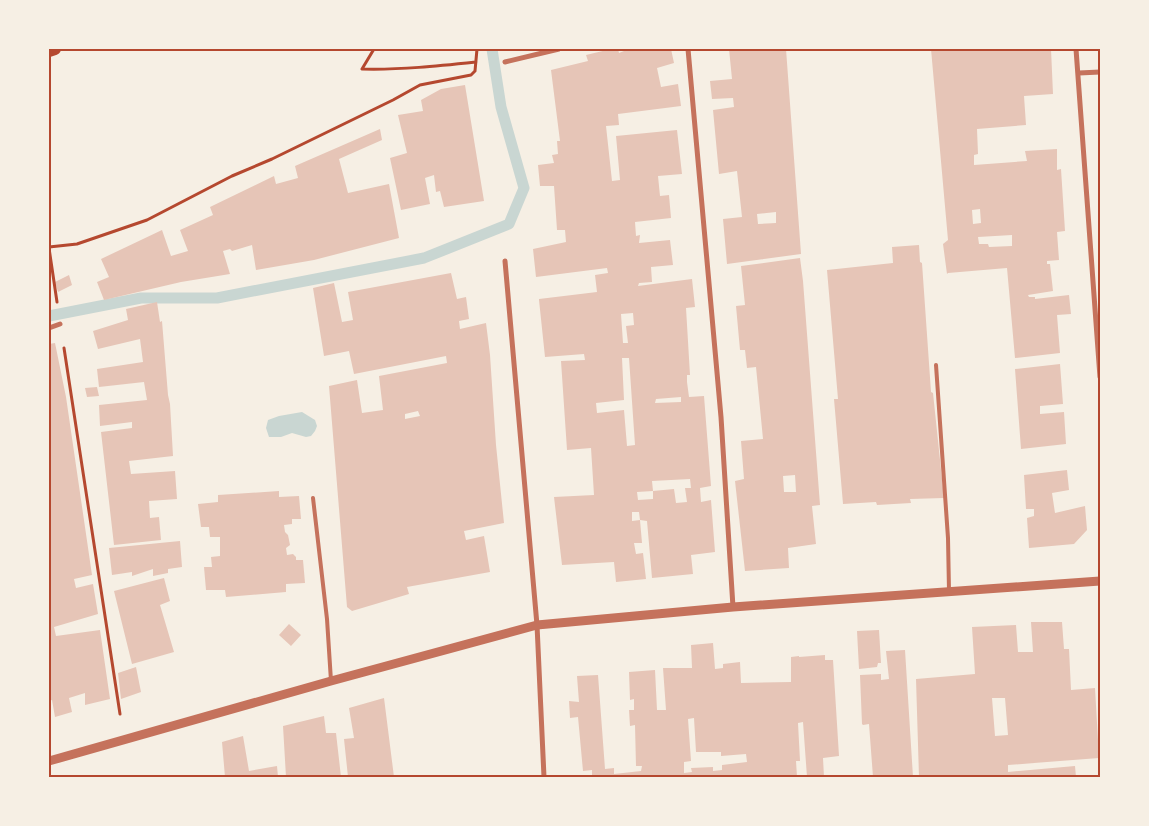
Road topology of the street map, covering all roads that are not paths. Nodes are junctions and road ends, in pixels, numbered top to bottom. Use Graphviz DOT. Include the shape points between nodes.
graph roads {
  1 [pos="55,49"];
  2 [pos="559,49"];
  3 [pos="688,49"];
  4 [pos="1076,49"];
  5 [pos="49,51"];
  6 [pos="504,62"];
  7 [pos="1100,72"];
  8 [pos="1079,73"];
  9 [pos="505,262"];
  10 [pos="60,324"];
  11 [pos="49,328"];
  12 [pos="936,365"];
  13 [pos="1100,377"];
  14 [pos="313,498"];
  15 [pos="1100,581"];
  16 [pos="948,591"];
  17 [pos="734,607"];
  18 [pos="537,625"];
  19 [pos="331,681"];
  20 [pos="49,761"];
  21 [pos="544,777"];
  1 -- 5 [label="main road"];
  2 -- 6 [label="street"];
  3 -- 17 [label="street" via="721,417"];
  4 -- 8 [label="street"];
  7 -- 8 [label="street"];
  8 -- 13 [label="street"];
  9 -- 18 [label="street"];
  10 -- 11 [label="street"];
  12 -- 16 [label="lane" via="948,538"];
  14 -- 19 [label="lane"];
  15 -- 16 [label="street"];
  16 -- 17 [label="street"];
  17 -- 18 [label="street"];
  18 -- 19 [label="street"];
  18 -- 21 [label="street"];
  19 -- 20 [label="street"];
}
